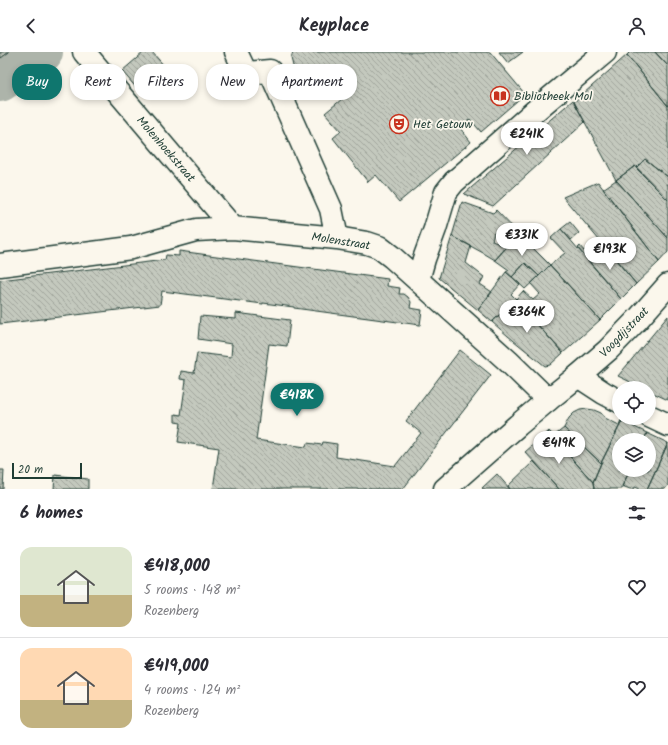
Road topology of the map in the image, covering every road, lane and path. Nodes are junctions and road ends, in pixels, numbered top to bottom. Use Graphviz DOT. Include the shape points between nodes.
graph roads {
  1 [pos="84,52"];
  2 [pos="236,52"];
  3 [pos="605,52"];
  4 [pos="233,228"];
  5 [pos="337,238"];
  6 [pos="0,265"];
  7 [pos="418,280"];
  8 [pos="668,285"];
  9 [pos="578,376"];
  10 [pos="612,398"];
  11 [pos="548,400"];
  12 [pos="656,419"];
  13 [pos="668,425"];
  14 [pos="445,489"];
  1 -- 4 [label="street, Molenhoekstraat"];
  2 -- 5 [label="street" via="246,73 270,71 332,209"];
  3 -- 7 [label="street" via="454,182 446,192"];
  4 -- 5 [label="street, Molenstraat"];
  4 -- 6 [label="street, Molenstraat" via="196,230 132,248"];
  5 -- 7 [label="street, Molenstraat" via="379,247"];
  7 -- 11 [label="street, Molenstraat"];
  8 -- 9 [label="street, Voogdijstraat" via="620,339"];
  9 -- 10 [label="street"];
  9 -- 11 [label="street, Voogdijstraat"];
  11 -- 14 [label="street, Voogdijstraat"];
  12 -- 13 [label="street"];
}
